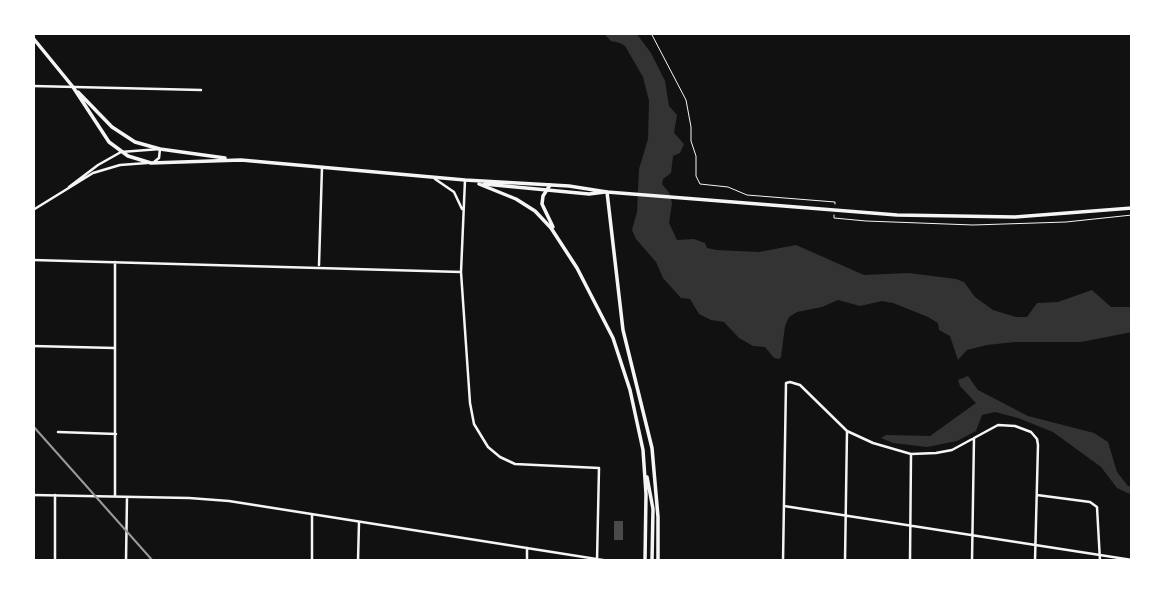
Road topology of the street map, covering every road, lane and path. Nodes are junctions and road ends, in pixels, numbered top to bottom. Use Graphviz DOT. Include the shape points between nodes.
graph roads {
  1 [pos="651,33"];
  2 [pos="33,38"];
  3 [pos="33,86"];
  4 [pos="73,86"];
  5 [pos="201,90"];
  6 [pos="160,149"];
  7 [pos="121,152"];
  8 [pos="241,160"];
  9 [pos="151,163"];
  10 [pos="322,167"];
  11 [pos="432,177"];
  12 [pos="465,180"];
  13 [pos="479,184"];
  14 [pos="550,185"];
  15 [pos="69,187"];
  16 [pos="545,191"];
  17 [pos="607,192"];
  18 [pos="1132,208"];
  19 [pos="33,210"];
  20 [pos="835,210"];
  21 [pos="463,211"];
  22 [pos="1132,215"];
  23 [pos="561,242"];
  24 [pos="33,260"];
  25 [pos="115,262"];
  26 [pos="319,267"];
  27 [pos="461,272"];
  28 [pos="33,346"];
  29 [pos="115,348"];
  30 [pos="848,430"];
  31 [pos="58,432"];
  32 [pos="116,434"];
  33 [pos="974,439"];
  34 [pos="911,454"];
  35 [pos="646,476"];
  36 [pos="33,495"];
  37 [pos="55,495"];
  38 [pos="1037,495"];
  39 [pos="116,496"];
  40 [pos="127,496"];
  41 [pos="784,506"];
  42 [pos="312,515"];
  43 [pos="846,516"];
  44 [pos="359,522"];
  45 [pos="909,525"];
  46 [pos="972,536"];
  47 [pos="1036,545"];
  48 [pos="527,548"];
  49 [pos="1100,555"];
  50 [pos="597,560"];
  51 [pos="1132,560"];
  52 [pos="55,561"];
  53 [pos="126,561"];
  54 [pos="312,561"];
  55 [pos="358,561"];
  56 [pos="527,561"];
  57 [pos="609,561"];
  58 [pos="645,561"];
  59 [pos="652,561"];
  60 [pos="658,561"];
  61 [pos="783,561"];
  62 [pos="845,561"];
  63 [pos="910,561"];
  64 [pos="972,561"];
  65 [pos="1035,561"];
  66 [pos="1100,561"];
  1 -- 20 [label="path" via="686,100 700,184 747,195 835,202"];
  2 -- 4 [label="main road"];
  3 -- 4 [label="street"];
  4 -- 5 [label="street"];
  4 -- 6 [label="main road" via="121,133"];
  4 -- 7 [label="main road" via="104,135"];
  6 -- 7 [label="street"];
  6 -- 8 [label="main road"];
  6 -- 9 [label="street" via="159,158"];
  7 -- 9 [label="main road"];
  7 -- 15 [label="street"];
  8 -- 9 [label="main road"];
  8 -- 10 [label="main road"];
  9 -- 15 [label="street" via="112,167"];
  10 -- 11 [label="main road"];
  10 -- 26 [label="street"];
  11 -- 12 [label="main road"];
  11 -- 21 [label="street" via="452,189"];
  12 -- 13 [label="main road"];
  12 -- 14 [label="main road"];
  12 -- 21 [label="street"];
  13 -- 16 [label="main road"];
  13 -- 23 [label="main road" via="526,205"];
  14 -- 16 [label="main road"];
  14 -- 17 [label="main road"];
  15 -- 19 [label="street"];
  16 -- 17 [label="main road"];
  16 -- 23 [label="main road" via="543,208"];
  17 -- 20 [label="main road"];
  17 -- 60 [label="main road" via="622,319 652,448"];
  18 -- 20 [label="main road" via="993,217"];
  20 -- 22 [label="path" via="834,218 939,225 1066,222"];
  21 -- 27 [label="street"];
  23 -- 35 [label="main road" via="620,356 638,422"];
  24 -- 25 [label="street"];
  25 -- 26 [label="street"];
  25 -- 29 [label="street"];
  26 -- 27 [label="street"];
  27 -- 50 [label="street" via="470,409 480,437 500,457 518,464 599,468"];
  28 -- 29 [label="street"];
  29 -- 32 [label="street"];
  30 -- 34 [label="street"];
  30 -- 41 [label="street" via="800,385 786,383"];
  30 -- 43 [label="street"];
  31 -- 32 [label="street"];
  32 -- 39 [label="street"];
  33 -- 34 [label="street" via="945,452"];
  33 -- 38 [label="street" via="998,425 1031,432 1038,442"];
  33 -- 46 [label="street"];
  34 -- 45 [label="street"];
  35 -- 58 [label="main road"];
  35 -- 59 [label="main road" via="652,499"];
  36 -- 37 [label="street"];
  37 -- 39 [label="street"];
  37 -- 52 [label="street"];
  38 -- 47 [label="street"];
  38 -- 49 [label="street" via="1095,505"];
  39 -- 40 [label="street"];
  40 -- 42 [label="street" via="210,499"];
  40 -- 53 [label="street"];
  41 -- 43 [label="street"];
  41 -- 61 [label="street"];
  42 -- 44 [label="street"];
  42 -- 54 [label="street"];
  43 -- 45 [label="street"];
  43 -- 62 [label="street"];
  44 -- 48 [label="street"];
  44 -- 55 [label="street"];
  45 -- 46 [label="street"];
  45 -- 63 [label="street"];
  46 -- 47 [label="street"];
  46 -- 64 [label="street"];
  47 -- 49 [label="street"];
  47 -- 65 [label="street"];
  48 -- 50 [label="street"];
  48 -- 56 [label="street"];
  49 -- 51 [label="street"];
  49 -- 66 [label="street"];
  50 -- 57 [label="street"];
}
